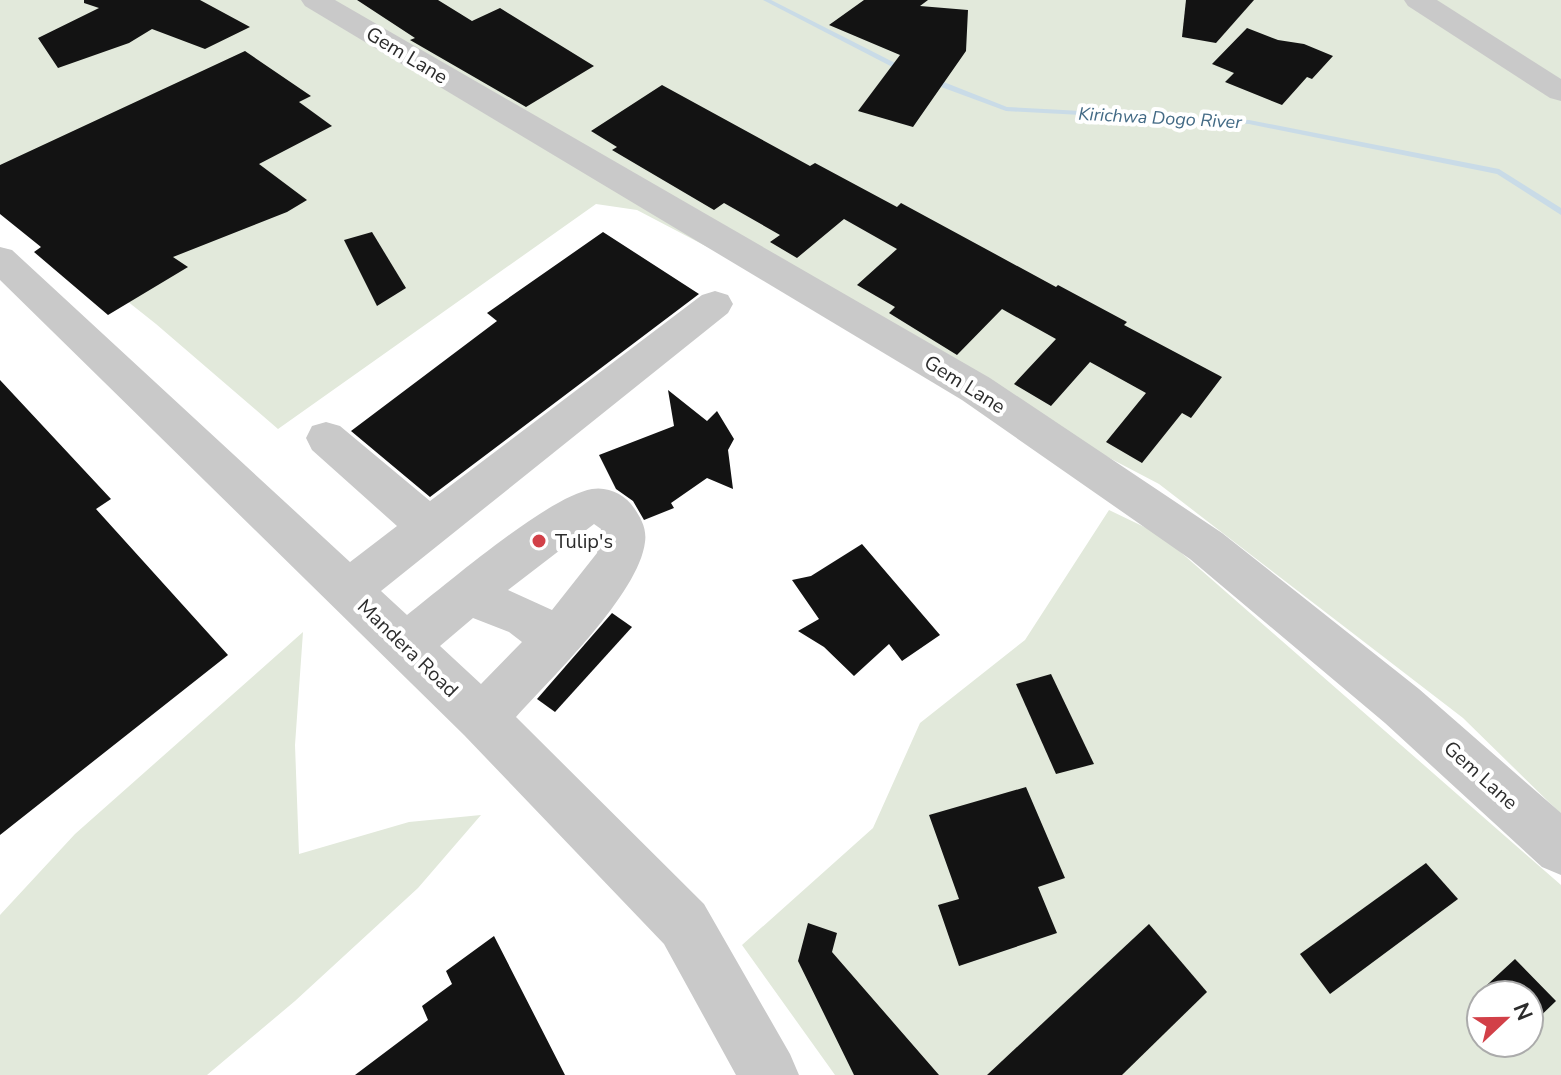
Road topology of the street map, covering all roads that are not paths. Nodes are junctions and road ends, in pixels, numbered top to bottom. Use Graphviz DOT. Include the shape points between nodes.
graph roads {
  1 [pos="315,0"];
  2 [pos="1418,0"];
  3 [pos="1561,92"];
  4 [pos="0,259"];
  5 [pos="715,304"];
  6 [pos="326,438"];
  7 [pos="429,527"];
  8 [pos="348,590"];
  9 [pos="467,595"];
  10 [pos="556,639"];
  11 [pos="406,645"];
  12 [pos="482,718"];
  13 [pos="1561,848"];
  14 [pos="769,1075"];
  1 -- 13 [label="street, Gem Lane" via="976,389 1206,546 1402,706"];
  2 -- 3 [label="street"];
  4 -- 8 [label="street, Mandera Road"];
  5 -- 7 [label="street"];
  6 -- 7 [label="street"];
  7 -- 8 [label="street"];
  8 -- 11 [label="street, Mandera Road"];
  9 -- 10 [label="street" via="525,617"];
  9 -- 10 [label="street" via="574,514 591,506 607,507 624,530 625,544 618,562"];
  9 -- 11 [label="street"];
  10 -- 12 [label="street"];
  11 -- 12 [label="street, Mandera Road"];
  12 -- 14 [label="street, Mandera Road" via="684,924"];
}
